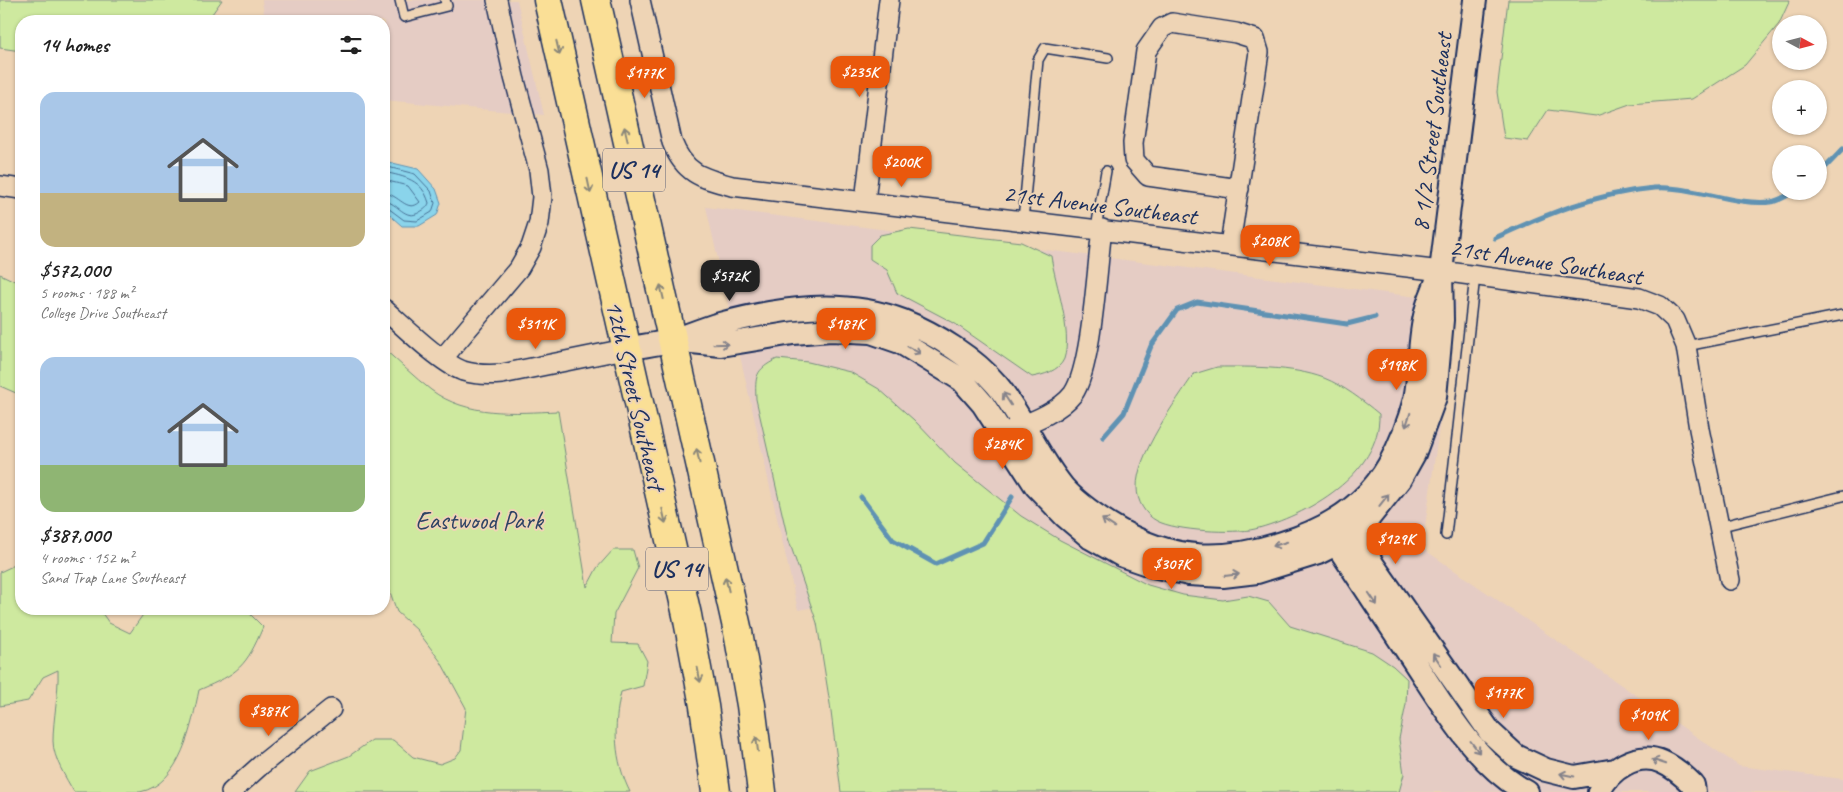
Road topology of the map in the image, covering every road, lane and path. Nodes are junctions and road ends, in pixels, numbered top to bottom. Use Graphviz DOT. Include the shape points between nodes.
graph roads {
  1 [pos="400,0"];
  2 [pos="445,0"];
  3 [pos="497,0"];
  4 [pos="548,0"];
  5 [pos="596,0"];
  6 [pos="640,0"];
  7 [pos="889,0"];
  8 [pos="1475,0"];
  9 [pos="1108,58"];
  10 [pos="1106,171"];
  11 [pos="0,186"];
  12 [pos="15,188"];
  13 [pos="1238,188"];
  14 [pos="865,201"];
  15 [pos="1023,220"];
  16 [pos="1099,229"];
  17 [pos="1230,245"];
  18 [pos="1441,271"];
  19 [pos="1475,276"];
  20 [pos="390,315"];
  21 [pos="1843,315"];
  22 [pos="673,340"];
  23 [pos="1686,346"];
  24 [pos="625,349"];
  25 [pos="443,358"];
  26 [pos="1023,425"];
  27 [pos="1002,434"];
  28 [pos="1843,496"];
  29 [pos="1718,527"];
  30 [pos="1341,530"];
  31 [pos="1446,536"];
  32 [pos="1730,580"];
  33 [pos="331,709"];
  34 [pos="1615,770"];
  35 [pos="1697,790"];
  36 [pos="231,792"];
  37 [pos="716,792"];
  38 [pos="762,792"];
  39 [pos="1527,792"];
  40 [pos="1599,792"];
  1 -- 2 [label="lane" via="404,17 446,6"];
  3 -- 25 [label="street" via="539,170 542,197 539,223 531,247 518,268"];
  4 -- 24 [label="main road, 12th Street Southeast / US 14, one-way"];
  22 -- 5 [label="main road, 12th Street Southeast / US 14, one-way"];
  6 -- 14 [label="street, 21st Avenue Southeast" via="672,142 678,159 694,174 732,186"];
  7 -- 14 [label="street"];
  8 -- 18 [label="street, 8 1/2 Street Southeast"];
  9 -- 15 [label="lane" via="1045,48 1038,60"];
  10 -- 16 [label="lane"];
  11 -- 12 [label="street"];
  13 -- 13 [label="street" via="1148,176 1134,160 1133,143 1146,51 1162,28 1172,23 1254,39 1259,52"];
  13 -- 17 [label="street"];
  14 -- 15 [label="street, 21st Avenue Southeast"];
  15 -- 16 [label="street, 21st Avenue Southeast"];
  16 -- 17 [label="street, 21st Avenue Southeast"];
  16 -- 26 [label="street" via="1086,356 1080,381 1072,395 1059,407"];
  17 -- 18 [label="street, 21st Avenue Southeast"];
  18 -- 19 [label="street, 21st Avenue Southeast"];
  18 -- 30 [label="street, 8 1/2 Street Southeast" via="1425,313 1415,398 1404,433 1387,468"];
  19 -- 23 [label="street, 21st Avenue Southeast" via="1639,298 1660,306 1675,320"];
  19 -- 31 [label="lane"];
  20 -- 25 [label="street"];
  21 -- 23 [label="lane"];
  22 -- 24 [label="street"];
  26 -- 22 [label="street, one-way" via="998,385 964,355 904,322 878,313 847,308 799,308 718,324"];
  22 -- 27 [label="street, one-way" via="721,345 793,332 870,332 900,342 962,380 983,404"];
  38 -- 22 [label="main road, 12th Street Southeast / US 14, one-way" via="753,715 738,632"];
  23 -- 29 [label="street, 21st Avenue Southeast"];
  24 -- 25 [label="street" via="484,375 462,371"];
  24 -- 37 [label="main road, 12th Street Southeast / US 14, one-way" via="687,615"];
  26 -- 27 [label="street"];
  30 -- 26 [label="street, one-way" via="1251,553 1211,557 1173,552 1141,543 1084,508 1062,486"];
  27 -- 30 [label="street, one-way" via="1036,486 1065,516 1091,538 1121,555 1153,566 1188,574 1223,576 1257,572 1318,553"];
  28 -- 29 [label="lane"];
  29 -- 32 [label="street, 21st Avenue Southeast"];
  34 -- 30 [label="street, one-way" via="1574,777 1546,770 1516,756 1490,732 1373,565"];
  30 -- 39 [label="street, one-way" via="1445,707 1486,762"];
  33 -- 36 [label="street"];
  35 -- 34 [label="street, one-way" via="1662,761 1637,760"];
  34 -- 40 [label="street" via="1603,782"];
}
